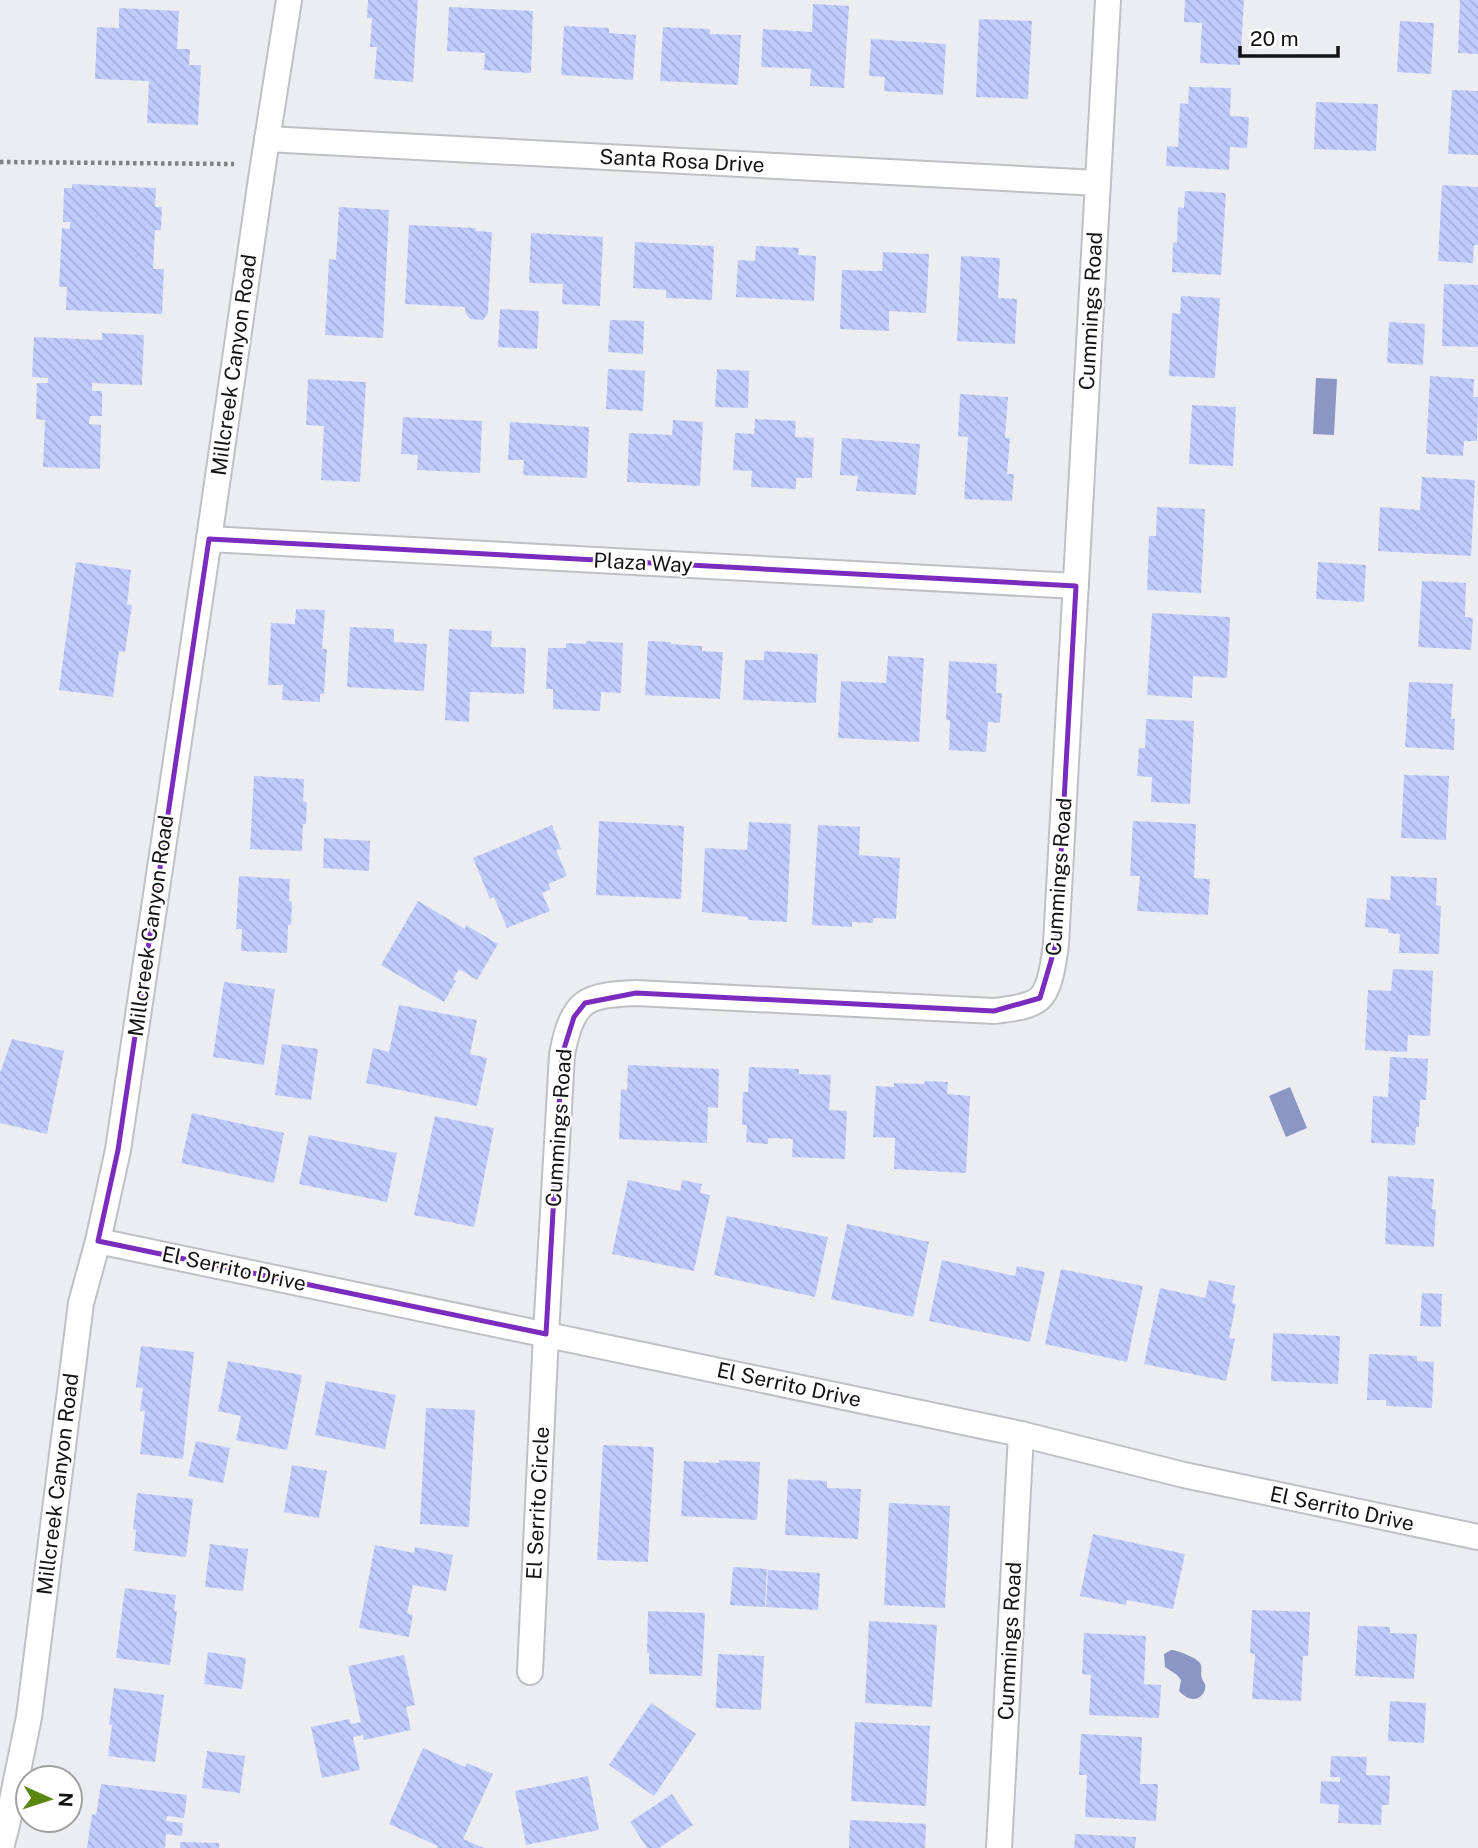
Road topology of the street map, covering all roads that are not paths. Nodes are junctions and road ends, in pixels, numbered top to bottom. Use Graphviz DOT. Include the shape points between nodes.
graph roads {
  1 [pos="289,0"];
  2 [pos="1108,0"];
  3 [pos="267,139"];
  4 [pos="1098,183"];
  5 [pos="209,539"];
  6 [pos="1076,586"];
  7 [pos="98,1241"];
  8 [pos="546,1334"];
  9 [pos="1021,1434"];
  10 [pos="1478,1537"];
  11 [pos="530,1672"];
  12 [pos="1,1848"];
  13 [pos="999,1848"];
  1 -- 3 [label="street, Millcreek Canyon Road"];
  2 -- 4 [label="street, Cummings Road"];
  3 -- 4 [label="street, Santa Rosa Drive"];
  3 -- 5 [label="street, Millcreek Canyon Road"];
  4 -- 6 [label="street, Cummings Road"];
  5 -- 6 [label="street, Plaza Way"];
  5 -- 7 [label="street, Millcreek Canyon Road" via="118,1150"];
  6 -- 8 [label="street, Cummings Road" via="1056,944 1040,998 994,1011 636,993 585,1003 566,1035 562,1055"];
  7 -- 8 [label="street, El Serrito Drive"];
  7 -- 12 [label="street, Millcreek Canyon Road" via="81,1303 29,1717"];
  8 -- 9 [label="street, El Serrito Drive"];
  8 -- 11 [label="street, El Serrito Circle"];
  9 -- 10 [label="street, El Serrito Drive" via="1184,1475"];
  9 -- 13 [label="street, Cummings Road"];
}
